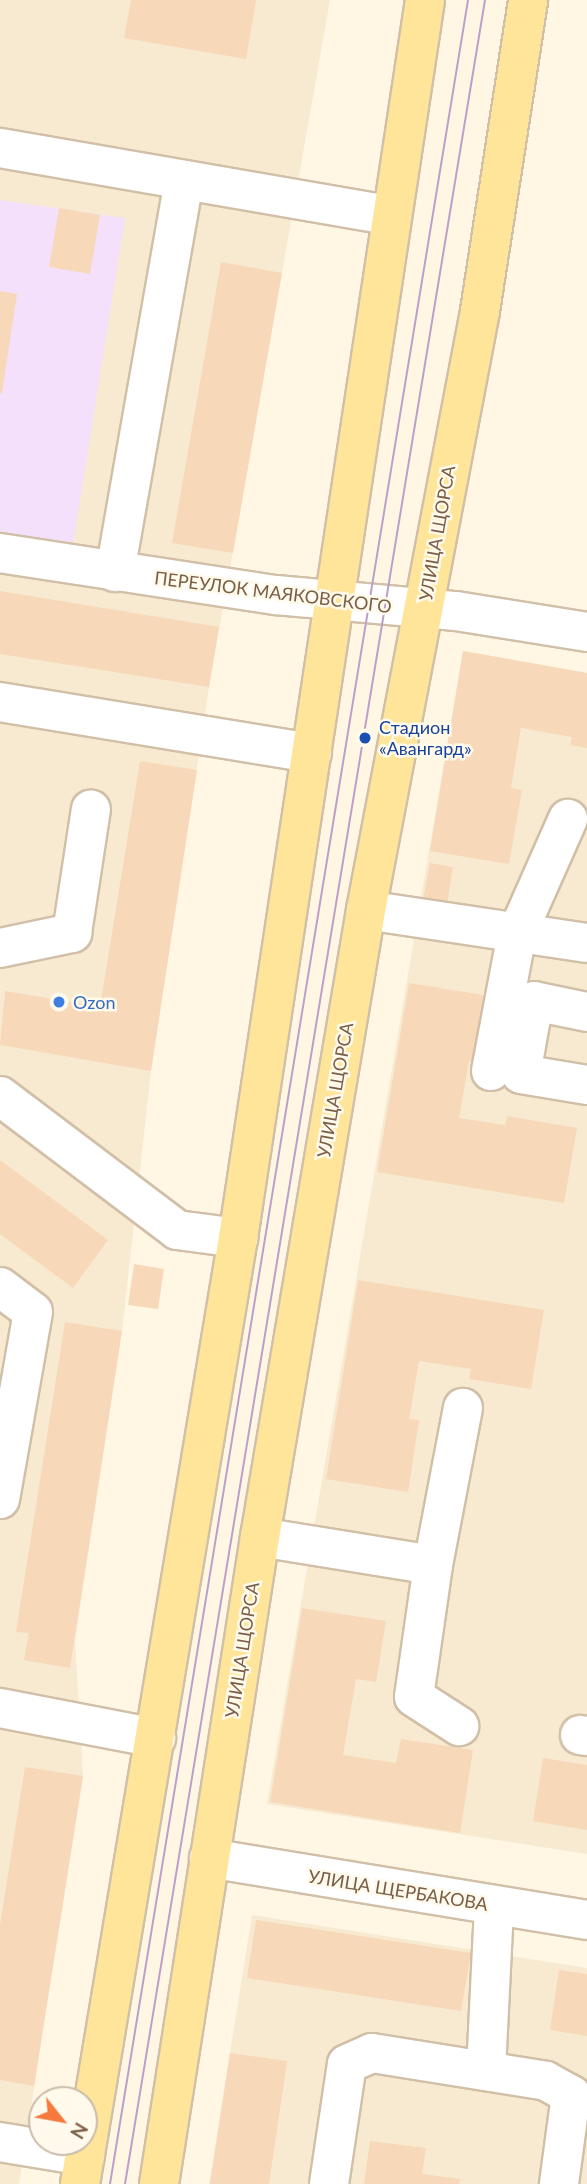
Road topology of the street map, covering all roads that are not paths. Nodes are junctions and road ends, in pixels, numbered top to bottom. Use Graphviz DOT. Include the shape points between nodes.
graph roads {
  1 [pos="425,0"];
  2 [pos="528,0"];
  3 [pos="0,148"];
  4 [pos="184,180"];
  5 [pos="389,215"];
  6 [pos="0,553"];
  7 [pos="116,572"];
  8 [pos="332,600"];
  9 [pos="423,611"];
  10 [pos="587,632"];
  11 [pos="0,702"];
  12 [pos="312,752"];
  13 [pos="91,809"];
  14 [pos="568,819"];
  15 [pos="366,910"];
  16 [pos="517,934"];
  17 [pos="587,943"];
  18 [pos="0,948"];
  19 [pos="587,1012"];
  20 [pos="491,1071"];
  21 [pos="587,1085"];
  22 [pos="0,1096"];
  23 [pos="238,1238"];
  24 [pos="0,1287"];
  25 [pos="463,1408"];
  26 [pos="0,1499"];
  27 [pos="260,1536"];
  28 [pos="433,1564"];
  29 [pos="0,1708"];
  30 [pos="459,1726"];
  31 [pos="156,1738"];
  32 [pos="209,1858"];
  33 [pos="494,1906"];
  34 [pos="587,1920"];
  35 [pos="486,2071"];
  36 [pos="0,2142"];
  37 [pos="83,2170"];
  38 [pos="159,2184"];
  39 [pos="329,2184"];
  40 [pos="559,2184"];
  1 -- 5 [label="main road"];
  2 -- 9 [label="main road, УЛИЦА ЩОРСА" via="480,311"];
  3 -- 4 [label="street"];
  4 -- 5 [label="street"];
  4 -- 7 [label="street"];
  5 -- 8 [label="main road"];
  6 -- 7 [label="street, ПЕРЕУЛОК МАЯКОВСКОГО"];
  7 -- 8 [label="street, ПЕРЕУЛОК МАЯКОВСКОГО"];
  8 -- 9 [label="street, ПЕРЕУЛОК МАЯКОВСКОГО"];
  8 -- 12 [label="main road"];
  9 -- 10 [label="street, ПЕРЕУЛОК МАЯКОВСКОГО" via="456,611"];
  9 -- 15 [label="main road, УЛИЦА ЩОРСА"];
  11 -- 12 [label="street"];
  12 -- 23 [label="main road"];
  13 -- 18 [label="street" via="72,933"];
  14 -- 16 [label="street"];
  15 -- 16 [label="street"];
  15 -- 27 [label="main road, УЛИЦА ЩОРСА"];
  16 -- 17 [label="street"];
  16 -- 20 [label="street"];
  19 -- 21 [label="street" via="534,1001 521,1074"];
  22 -- 23 [label="street" via="177,1230"];
  23 -- 31 [label="main road"];
  24 -- 26 [label="street" via="33,1312"];
  25 -- 28 [label="street"];
  27 -- 28 [label="street"];
  27 -- 32 [label="main road, УЛИЦА ЩОРСА"];
  28 -- 30 [label="street" via="414,1697"];
  29 -- 31 [label="street"];
  31 -- 37 [label="main road"];
  32 -- 33 [label="street, УЛИЦА ЩЕРБАКОВА"];
  32 -- 38 [label="main road, УЛИЦА ЩОРСА"];
  33 -- 34 [label="street, УЛИЦА ЩЕРБАКОВА"];
  33 -- 35 [label="street"];
  35 -- 39 [label="street" via="372,2053 347,2064"];
  35 -- 40 [label="street" via="546,2081 572,2095"];
  36 -- 37 [label="street"];
}
